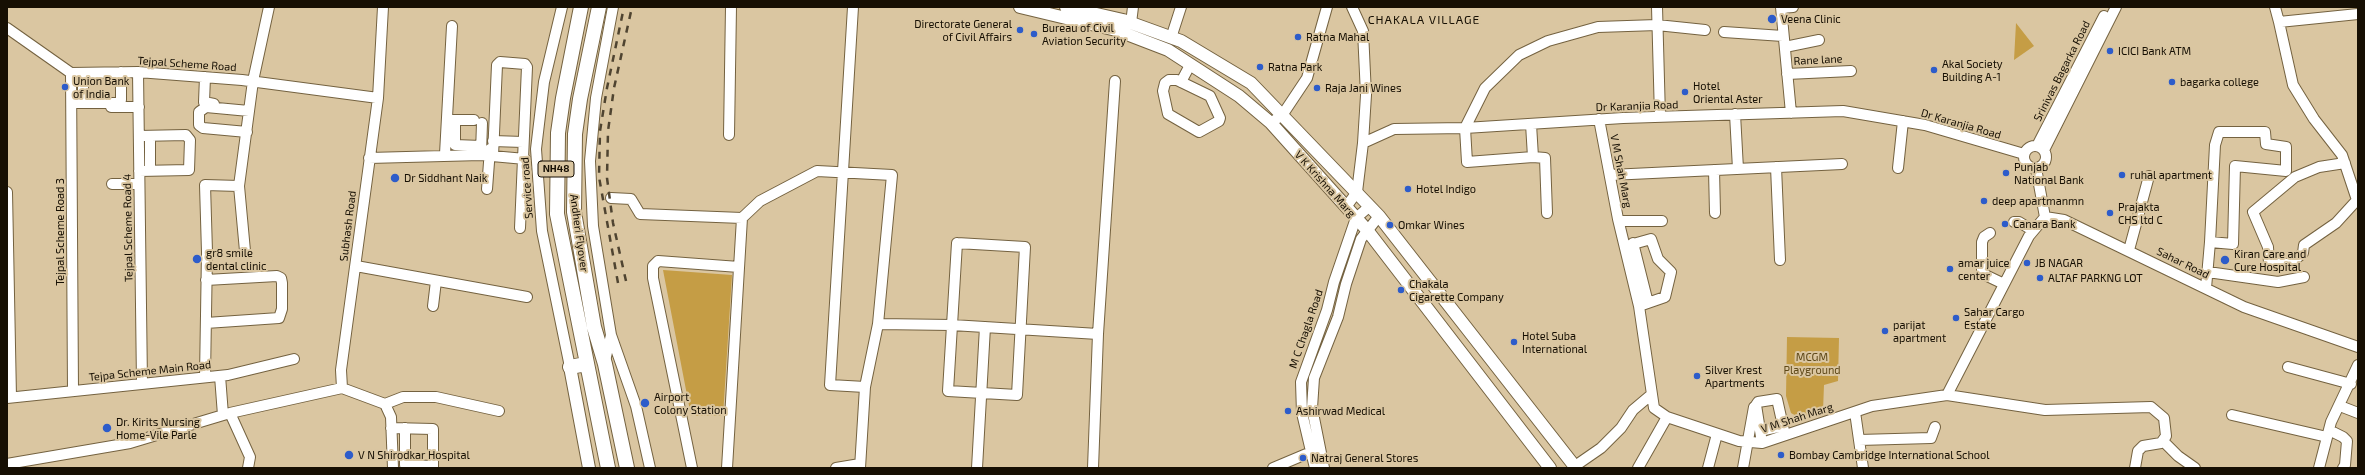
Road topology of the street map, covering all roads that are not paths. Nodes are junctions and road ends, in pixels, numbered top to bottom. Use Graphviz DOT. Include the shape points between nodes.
graph roads {
  1 [pos="270,7"];
  2 [pos="383,7"];
  3 [pos="562,7"];
  4 [pos="581,7"];
  5 [pos="599,7"];
  6 [pos="612,7"];
  7 [pos="731,7"];
  8 [pos="853,7"];
  9 [pos="1020,7"];
  10 [pos="1066,7"];
  11 [pos="1132,7"];
  12 [pos="1181,7"];
  13 [pos="1327,7"];
  14 [pos="1352,7"];
  15 [pos="1657,7"];
  16 [pos="1793,7"];
  17 [pos="2108,7"];
  18 [pos="2116,7"];
  19 [pos="2275,7"];
  20 [pos="1781,8"];
  21 [pos="2358,14"];
  22 [pos="2278,22"];
  23 [pos="1131,24"];
  24 [pos="1657,25"];
  25 [pos="452,26"];
  26 [pos="7,28"];
  27 [pos="1705,30"];
  28 [pos="1724,32"];
  29 [pos="1783,36"];
  30 [pos="1171,38"];
  31 [pos="1819,40"];
  32 [pos="1785,47"];
  33 [pos="496,59"];
  34 [pos="1190,65"];
  35 [pos="1851,71"];
  36 [pos="138,72"];
  37 [pos="72,73"];
  38 [pos="121,74"];
  39 [pos="1787,74"];
  40 [pos="1208,76"];
  41 [pos="205,79"];
  42 [pos="254,81"];
  43 [pos="1114,81"];
  44 [pos="242,82"];
  45 [pos="1181,82"];
  46 [pos="1199,91"];
  47 [pos="378,98"];
  48 [pos="72,103"];
  49 [pos="83,104"];
  50 [pos="139,107"];
  51 [pos="108,108"];
  52 [pos="247,108"];
  53 [pos="1791,113"];
  54 [pos="1283,114"];
  55 [pos="1735,114"];
  56 [pos="1660,117"];
  57 [pos="1599,120"];
  58 [pos="1903,122"];
  59 [pos="450,123"];
  60 [pos="1271,123"];
  61 [pos="1531,124"];
  62 [pos="1464,128"];
  63 [pos="202,132"];
  64 [pos="244,133"];
  65 [pos="729,135"];
  66 [pos="139,136"];
  67 [pos="150,136"];
  68 [pos="493,141"];
  69 [pos="523,142"];
  70 [pos="1363,143"];
  71 [pos="455,144"];
  72 [pos="2040,148"];
  73 [pos="486,153"];
  74 [pos="445,154"];
  75 [pos="2024,154"];
  76 [pos="1533,157"];
  77 [pos="369,158"];
  78 [pos="524,159"];
  79 [pos="2345,163"];
  80 [pos="1842,164"];
  81 [pos="1776,168"];
  82 [pos="1898,168"];
  83 [pos="2036,168"];
  84 [pos="1738,169"];
  85 [pos="1714,170"];
  86 [pos="139,171"];
  87 [pos="150,171"];
  88 [pos="843,172"];
  89 [pos="1610,175"];
  90 [pos="2149,176"];
  91 [pos="112,184"];
  92 [pos="140,184"];
  93 [pos="239,186"];
  94 [pos="487,189"];
  95 [pos="7,192"];
  96 [pos="1357,192"];
  97 [pos="611,198"];
  98 [pos="1370,206"];
  99 [pos="1346,207"];
  100 [pos="1547,213"];
  101 [pos="1715,213"];
  102 [pos="1379,216"];
  103 [pos="2045,217"];
  104 [pos="742,218"];
  105 [pos="1356,218"];
  106 [pos="1662,220"];
  107 [pos="1619,221"];
  108 [pos="2014,222"];
  109 [pos="520,228"];
  110 [pos="1367,230"];
  111 [pos="2032,230"];
  112 [pos="1990,233"];
  113 [pos="2210,242"];
  114 [pos="1630,244"];
  115 [pos="245,250"];
  116 [pos="2129,250"];
  117 [pos="1780,260"];
  118 [pos="356,266"];
  119 [pos="739,267"];
  120 [pos="2208,272"];
  121 [pos="2304,278"];
  122 [pos="206,280"];
  123 [pos="436,281"];
  124 [pos="2004,284"];
  125 [pos="2206,288"];
  126 [pos="527,297"];
  127 [pos="1644,304"];
  128 [pos="433,306"];
  129 [pos="206,323"];
  130 [pos="878,324"];
  131 [pos="952,325"];
  132 [pos="985,327"];
  133 [pos="1021,329"];
  134 [pos="1098,334"];
  135 [pos="611,335"];
  136 [pos="2358,347"];
  137 [pos="294,359"];
  138 [pos="586,364"];
  139 [pos="605,364"];
  140 [pos="2358,365"];
  141 [pos="570,367"];
  142 [pos="1306,367"];
  143 [pos="2288,367"];
  144 [pos="1317,370"];
  145 [pos="220,376"];
  146 [pos="205,377"];
  147 [pos="142,383"];
  148 [pos="2351,384"];
  149 [pos="342,388"];
  150 [pos="865,388"];
  151 [pos="73,390"];
  152 [pos="981,393"];
  153 [pos="1300,393"];
  154 [pos="1652,394"];
  155 [pos="1947,395"];
  156 [pos="1311,396"];
  157 [pos="9,397"];
  158 [pos="1755,403"];
  159 [pos="384,404"];
  160 [pos="2340,406"];
  161 [pos="499,411"];
  162 [pos="1855,412"];
  163 [pos="226,414"];
  164 [pos="2358,414"];
  165 [pos="2232,415"];
  166 [pos="1667,417"];
  167 [pos="1935,427"];
  168 [pos="391,428"];
  169 [pos="406,428"];
  170 [pos="1760,431"];
  171 [pos="1784,431"];
  172 [pos="1717,434"];
  173 [pos="2328,434"];
  174 [pos="1859,440"];
  175 [pos="2163,441"];
  176 [pos="1748,443"];
  177 [pos="1762,443"];
  178 [pos="1310,449"];
  179 [pos="1300,450"];
  180 [pos="7,464"];
  181 [pos="1319,465"];
  182 [pos="860,466"];
  183 [pos="433,467"];
  184 [pos="1575,467"];
  185 [pos="248,468"];
  186 [pos="393,468"];
  187 [pos="589,468"];
  188 [pos="608,468"];
  189 [pos="627,468"];
  190 [pos="650,468"];
  191 [pos="692,468"];
  192 [pos="727,468"];
  193 [pos="836,468"];
  194 [pos="977,468"];
  195 [pos="1093,468"];
  196 [pos="1273,468"];
  197 [pos="1550,468"];
  198 [pos="1638,468"];
  199 [pos="1708,468"];
  200 [pos="1744,468"];
  201 [pos="1863,468"];
  202 [pos="2135,468"];
  203 [pos="2195,468"];
  204 [pos="2319,468"];
  205 [pos="2343,468"];
  1 -- 42 [label="street"];
  2 -- 47 [label="street, Subhash Road"];
  3 -- 141 [label="street, Service road" via="544,82 536,149 542,231"];
  4 -- 138 [label="highway, Andheri Flyover / NH48" via="563,98 556,176 557,214"];
  5 -- 139 [label="highway, Andheri Flyover / NH48" via="580,99 573,176 577,235 594,327"];
  6 -- 135 [label="street" via="596,98 590,161 594,226"];
  7 -- 65 [label="street"];
  8 -- 88 [label="street"];
  9 -- 34 [label="main road, V K Krishna Marg" via="1116,30 1168,50"];
  10 -- 23 [label="main road, V K Krishna Marg"];
  11 -- 23 [label="street"];
  12 -- 30 [label="street"];
  13 -- 54 [label="street" via="1308,78"];
  14 -- 70 [label="street" via="1363,31 1366,95"];
  15 -- 24 [label="street"];
  16 -- 20 [label="street"];
  17 -- 72 [label="street, Srinivas Bagarka Road"];
  18 -- 72 [label="street"];
  19 -- 22 [label="street"];
  20 -- 29 [label="street"];
  21 -- 22 [label="street"];
  22 -- 79 [label="street" via="2293,85"];
  23 -- 30 [label="main road, V K Krishna Marg"];
  24 -- 27 [label="street"];
  24 -- 56 [label="street"];
  24 -- 62 [label="street" via="1598,27 1548,41 1519,55 1485,88"];
  25 -- 59 [label="street"];
  26 -- 37 [label="street"];
  28 -- 29 [label="street"];
  29 -- 32 [label="street"];
  30 -- 54 [label="main road, V K Krishna Marg" via="1251,83"];
  31 -- 32 [label="street"];
  32 -- 39 [label="street"];
  33 -- 73 [label="street"];
  34 -- 40 [label="main road, V K Krishna Marg"];
  34 -- 45 [label="street"];
  35 -- 39 [label="street, Rane lane"];
  36 -- 38 [label="street, Tejpal Scheme Road"];
  36 -- 41 [label="street, Tejpal Scheme Road"];
  36 -- 50 [label="street, Tejpal Scheme Road 4"];
  37 -- 38 [label="street, Tejpal Scheme Road"];
  37 -- 48 [label="street, Tejpal Scheme Road 3"];
  38 -- 49 [label="street" via="85,76"];
  38 -- 49 [label="street" via="120,102"];
  39 -- 53 [label="street"];
  40 -- 46 [label="street"];
  40 -- 60 [label="main road, V K Krishna Marg" via="1239,96"];
  41 -- 44 [label="street, Tejpal Scheme Road"];
  41 -- 52 [label="street" via="204,102"];
  42 -- 44 [label="street, Tejpal Scheme Road"];
  42 -- 47 [label="street, Tejpal Scheme Road"];
  42 -- 52 [label="street"];
  43 -- 134 [label="street"];
  44 -- 52 [label="street" via="247,86"];
  45 -- 46 [label="street"];
  45 -- 46 [label="street" via="1172,79 1166,83 1163,91 1167,112 1198,132 1220,119 1212,98"];
  47 -- 77 [label="street, Subhash Road"];
  48 -- 49 [label="street"];
  48 -- 151 [label="street, Tejpal Scheme Road 3"];
  50 -- 51 [label="street"];
  50 -- 66 [label="street, Tejpal Scheme Road 4"];
  52 -- 64 [label="street"];
  52 -- 64 [label="street" via="206,107 200,112 201,127"];
  53 -- 55 [label="street, Dr Karanjia Road"];
  53 -- 58 [label="street, Dr Karanjia Road" via="1843,111"];
  54 -- 60 [label="street"];
  54 -- 96 [label="main road, V K Krishna Marg"];
  55 -- 56 [label="street, Dr Karanjia Road"];
  55 -- 84 [label="street"];
  56 -- 57 [label="street, Dr Karanjia Road"];
  57 -- 61 [label="street, Dr Karanjia Road"];
  57 -- 89 [label="street, V M Shah Marg"];
  58 -- 75 [label="street, Dr Karanjia Road" via="1925,125"];
  58 -- 82 [label="street"];
  59 -- 71 [label="street"];
  59 -- 73 [label="street" via="478,121"];
  60 -- 99 [label="main road, V K Krishna Marg"];
  61 -- 62 [label="street, Dr Karanjia Road"];
  61 -- 76 [label="street"];
  62 -- 70 [label="street, Dr Karanjia Road" via="1394,129"];
  62 -- 76 [label="street" via="1467,162"];
  63 -- 64 [label="street"];
  64 -- 93 [label="street"];
  66 -- 67 [label="street"];
  66 -- 86 [label="street, Tejpal Scheme Road 4"];
  67 -- 87 [label="street"];
  67 -- 87 [label="street" via="186,135 190,140 189,170"];
  68 -- 69 [label="street"];
  68 -- 69 [label="street" via="497,64 500,62 527,66"];
  68 -- 73 [label="street"];
  69 -- 78 [label="street"];
  70 -- 96 [label="street"];
  71 -- 73 [label="street"];
  71 -- 74 [label="street"];
  71 -- 74 [label="street"];
  72 -- 75 [label="street" via="2030,147"];
  72 -- 83 [label="street" via="2045,161"];
  73 -- 78 [label="street"];
  73 -- 94 [label="street"];
  74 -- 77 [label="street"];
  75 -- 83 [label="street" via="2026,164"];
  76 -- 100 [label="street" via="1545,158"];
  77 -- 118 [label="street, Subhash Road"];
  78 -- 109 [label="street"];
  79 -- 79 [label="street" via="2357,200 2336,222 2304,245 2303,253 2289,264 2269,263 2268,247 2253,212 2295,177 2319,167"];
  80 -- 81 [label="street"];
  81 -- 84 [label="street"];
  81 -- 117 [label="street"];
  83 -- 103 [label="street"];
  84 -- 85 [label="street"];
  85 -- 89 [label="street"];
  85 -- 101 [label="street"];
  86 -- 87 [label="street"];
  86 -- 92 [label="street, Tejpal Scheme Road 4"];
  88 -- 104 [label="street" via="817,170 807,174 760,201"];
  88 -- 130 [label="street" via="892,175"];
  88 -- 150 [label="street" via="830,385"];
  89 -- 107 [label="street, V M Shah Marg"];
  90 -- 116 [label="street"];
  91 -- 92 [label="street"];
  92 -- 147 [label="street, Tejpal Scheme Road 4"];
  93 -- 115 [label="street"];
  93 -- 122 [label="street" via="205,185"];
  95 -- 157 [label="street"];
  96 -- 98 [label="main road, V K Krishna Marg"];
  96 -- 99 [label="street"];
  97 -- 104 [label="street" via="631,199 640,214"];
  98 -- 102 [label="main road, V K Krishna Marg"];
  98 -- 105 [label="street"];
  99 -- 105 [label="main road, V K Krishna Marg"];
  102 -- 110 [label="street"];
  102 -- 184 [label="main road, V K Krishna Marg"];
  103 -- 111 [label="street"];
  103 -- 116 [label="street, Sahar Road" via="2064,220"];
  104 -- 119 [label="street"];
  105 -- 110 [label="main road, V K Krishna Marg"];
  105 -- 142 [label="street, M C Chagla Road" via="1334,282 1328,310"];
  106 -- 107 [label="street"];
  107 -- 114 [label="street, V M Shah Marg"];
  108 -- 111 [label="street" via="2019,222"];
  110 -- 144 [label="street" via="1361,238 1338,317"];
  110 -- 197 [label="main road, V K Krishna Marg"];
  111 -- 124 [label="street"];
  112 -- 124 [label="street" via="1982,242 1982,272"];
  113 -- 113 [label="street" via="2233,244 2235,166 2286,171 2286,147 2266,144 2265,132 2219,132 2215,145"];
  113 -- 120 [label="street"];
  114 -- 127 [label="street, V M Shah Marg"];
  114 -- 127 [label="street" via="1651,239 1658,259 1671,272 1665,297"];
  116 -- 125 [label="street, Sahar Road"];
  118 -- 123 [label="street"];
  118 -- 149 [label="street, Subhash Road" via="341,370"];
  119 -- 191 [label="street" via="658,262 653,266 653,278"];
  119 -- 192 [label="street"];
  120 -- 121 [label="street" via="2278,282"];
  120 -- 125 [label="street"];
  122 -- 129 [label="street"];
  122 -- 129 [label="street" via="277,276 282,282 282,309 279,318"];
  123 -- 126 [label="street"];
  123 -- 128 [label="street"];
  124 -- 155 [label="street"];
  125 -- 136 [label="street, Sahar Road" via="2244,307"];
  127 -- 154 [label="street, V M Shah Marg"];
  129 -- 146 [label="street"];
  130 -- 131 [label="street"];
  130 -- 150 [label="street"];
  131 -- 132 [label="street"];
  131 -- 133 [label="street" via="957,243 1025,247"];
  131 -- 152 [label="street" via="948,391"];
  132 -- 133 [label="street"];
  132 -- 152 [label="street"];
  133 -- 134 [label="street"];
  133 -- 152 [label="street" via="1017,395"];
  134 -- 195 [label="street"];
  135 -- 139 [label="street"];
  135 -- 190 [label="street" via="636,406"];
  137 -- 145 [label="street, Tejpa Scheme Main Road"];
  138 -- 141 [label="highway"];
  138 -- 188 [label="highway, NH48"];
  139 -- 189 [label="highway, NH48"];
  140 -- 148 [label="street"];
  141 -- 187 [label="main road"];
  142 -- 144 [label="street"];
  142 -- 153 [label="street, M C Chagla Road"];
  143 -- 148 [label="street"];
  144 -- 156 [label="street"];
  145 -- 146 [label="street, Tejpa Scheme Main Road"];
  145 -- 163 [label="street"];
  146 -- 147 [label="street, Tejpa Scheme Main Road"];
  147 -- 151 [label="street, Tejpa Scheme Main Road"];
  148 -- 160 [label="street"];
  149 -- 159 [label="street"];
  149 -- 163 [label="street"];
  150 -- 182 [label="street"];
  151 -- 157 [label="street, Tejpa Scheme Main Road"];
  152 -- 194 [label="street"];
  153 -- 156 [label="street"];
  153 -- 178 [label="street, M C Chagla Road"];
  154 -- 166 [label="street, V M Shah Marg" via="1654,408"];
  154 -- 184 [label="street" via="1633,410 1621,428 1601,448"];
  155 -- 162 [label="street, V M Shah Marg" via="1872,406"];
  155 -- 175 [label="street, V M Shah Marg" via="2045,410 2151,407 2164,418 2166,436"];
  156 -- 181 [label="street"];
  158 -- 176 [label="street"];
  159 -- 161 [label="street" via="403,397 436,397"];
  159 -- 168 [label="street" via="391,417"];
  160 -- 164 [label="street"];
  160 -- 173 [label="street"];
  162 -- 171 [label="street, V M Shah Marg"];
  162 -- 174 [label="street"];
  163 -- 180 [label="street" via="130,443"];
  163 -- 185 [label="street" via="250,457"];
  165 -- 173 [label="street"];
  166 -- 172 [label="street, V M Shah Marg"];
  166 -- 198 [label="street"];
  167 -- 174 [label="street" via="1931,438"];
  168 -- 169 [label="street"];
  168 -- 186 [label="street"];
  169 -- 183 [label="street" via="405,465"];
  169 -- 183 [label="street" via="434,430"];
  170 -- 171 [label="street"];
  170 -- 171 [label="street" via="1756,405 1758,402 1774,398 1777,399"];
  170 -- 177 [label="street"];
  171 -- 177 [label="street, V M Shah Marg"];
  172 -- 176 [label="street, V M Shah Marg"];
  172 -- 199 [label="street"];
  173 -- 204 [label="street"];
  173 -- 205 [label="street" via="2343,437 2347,441"];
  174 -- 201 [label="street"];
  175 -- 202 [label="street" via="2143,446 2138,451"];
  175 -- 203 [label="street"];
  176 -- 177 [label="street, V M Shah Marg"];
  176 -- 200 [label="street"];
  178 -- 179 [label="street"];
  178 -- 181 [label="street, M C Chagla Road"];
  178 -- 196 [label="street"];
  182 -- 193 [label="street"];
}
